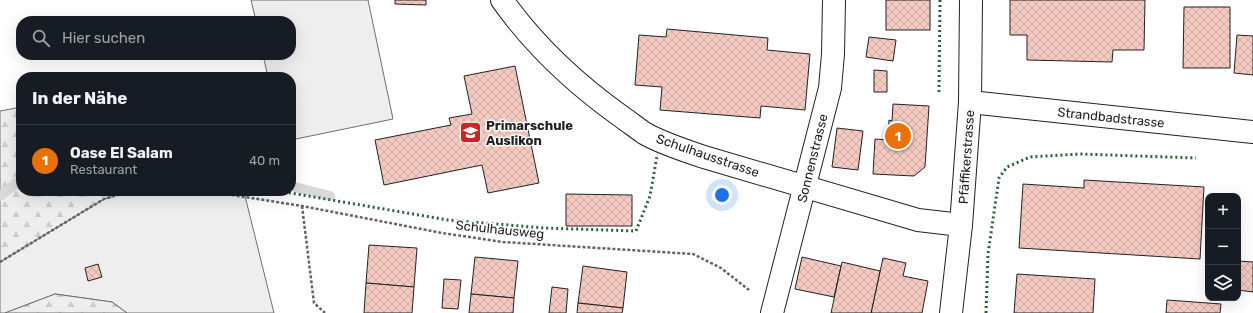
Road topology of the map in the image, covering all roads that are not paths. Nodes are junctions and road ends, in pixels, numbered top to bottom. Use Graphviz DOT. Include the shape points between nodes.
graph roads {
  1 [pos="502,0"];
  2 [pos="834,0"];
  3 [pos="971,0"];
  4 [pos="970,102"];
  5 [pos="1253,132"];
  6 [pos="805,186"];
  7 [pos="961,225"];
  8 [pos="772,313"];
  9 [pos="951,313"];
  1 -- 6 [label="street, Schulhausstrasse" via="517,21 570,75 645,133 704,157"];
  2 -- 6 [label="street, Sonnenstrasse" via="830,88"];
  3 -- 4 [label="street, Pfäffikerstrasse"];
  4 -- 5 [label="street, Strandbadstrasse"];
  4 -- 7 [label="street, Pfäffikerstrasse"];
  6 -- 7 [label="street, Schulhausstrasse" via="918,220"];
  6 -- 8 [label="street, Sonnenstrasse"];
  7 -- 9 [label="street, Pfäffikerstrasse"];
}
